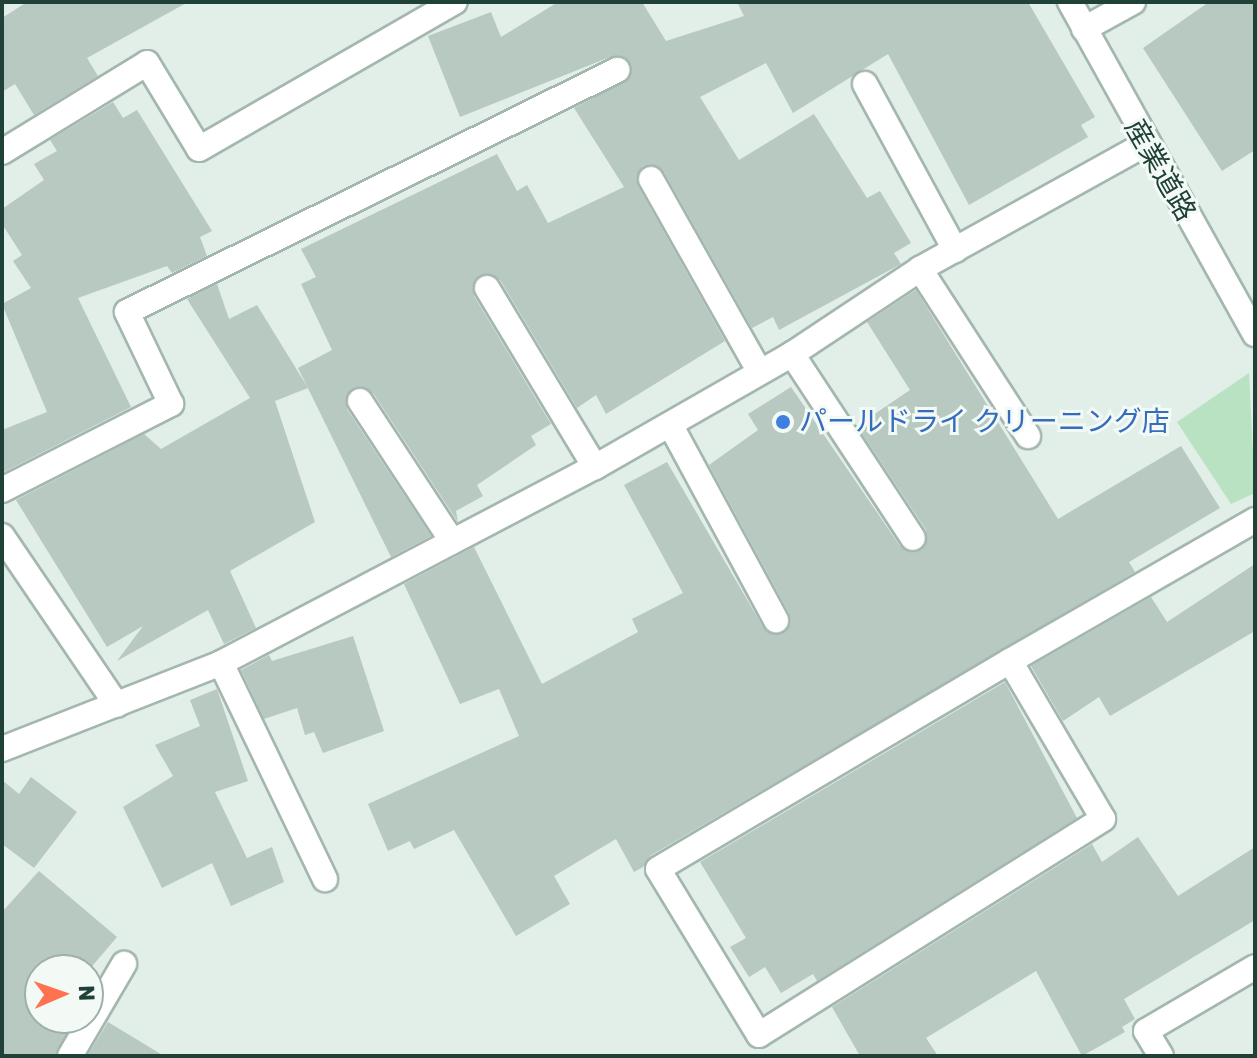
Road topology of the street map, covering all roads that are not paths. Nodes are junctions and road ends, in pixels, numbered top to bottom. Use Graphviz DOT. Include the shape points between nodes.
graph roads {
  1 [pos="455,2"];
  2 [pos="1070,2"];
  3 [pos="1133,2"];
  4 [pos="1084,29"];
  5 [pos="617,70"];
  6 [pos="865,84"];
  7 [pos="1144,145"];
  8 [pos="2,152"];
  9 [pos="651,179"];
  10 [pos="955,250"];
  11 [pos="920,269"];
  12 [pos="487,288"];
  13 [pos="1255,334"];
  14 [pos="792,354"];
  15 [pos="759,371"];
  16 [pos="360,401"];
  17 [pos="671,426"];
  18 [pos="1028,436"];
  19 [pos="595,467"];
  20 [pos="2,490"];
  21 [pos="1255,520"];
  22 [pos="2,536"];
  23 [pos="913,538"];
  24 [pos="452,541"];
  25 [pos="776,620"];
  26 [pos="1010,661"];
  27 [pos="221,663"];
  28 [pos="117,705"];
  29 [pos="2,749"];
  30 [pos="325,879"];
  31 [pos="124,964"];
  32 [pos="1255,967"];
  33 [pos="70,1056"];
  34 [pos="1161,1056"];
  1 -- 8 [label="street" via="199,149 147,63"];
  2 -- 4 [label="street, 産業道路"];
  3 -- 4 [label="street"];
  4 -- 7 [label="street, 産業道路"];
  5 -- 20 [label="street" via="127,312 171,404"];
  6 -- 10 [label="street"];
  7 -- 10 [label="street"];
  7 -- 13 [label="street, 産業道路"];
  9 -- 15 [label="street"];
  10 -- 11 [label="street"];
  11 -- 14 [label="street"];
  11 -- 18 [label="street"];
  12 -- 19 [label="street"];
  14 -- 15 [label="street"];
  14 -- 23 [label="street"];
  15 -- 17 [label="street"];
  16 -- 24 [label="street"];
  17 -- 19 [label="street"];
  17 -- 25 [label="street"];
  19 -- 24 [label="street"];
  21 -- 26 [label="street"];
  22 -- 28 [label="street"];
  24 -- 27 [label="street"];
  26 -- 26 [label="street" via="658,869 759,1035 1103,819"];
  27 -- 28 [label="street"];
  27 -- 30 [label="street"];
  28 -- 29 [label="street"];
  31 -- 33 [label="street"];
  32 -- 34 [label="street" via="1146,1031"];
}
